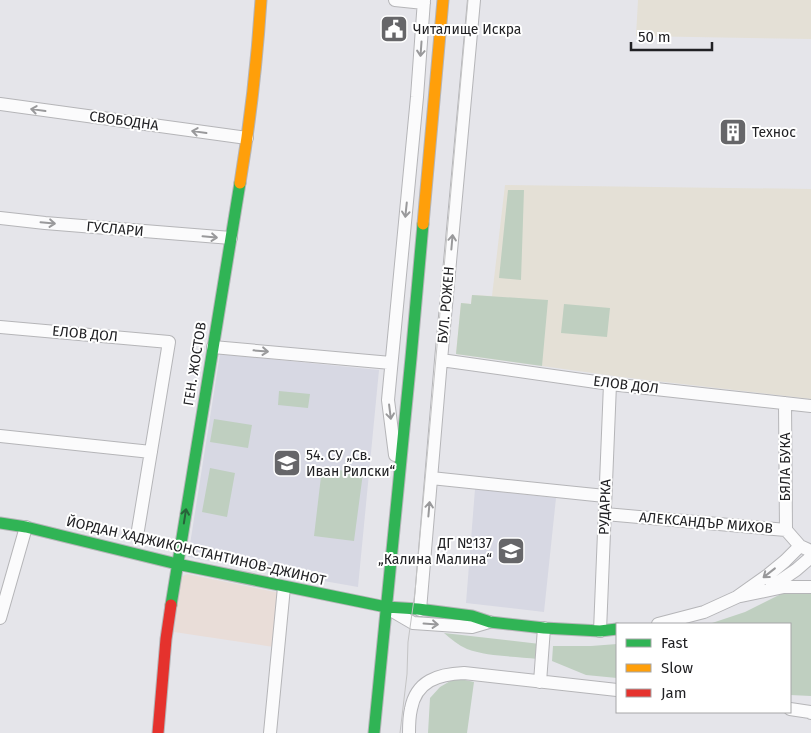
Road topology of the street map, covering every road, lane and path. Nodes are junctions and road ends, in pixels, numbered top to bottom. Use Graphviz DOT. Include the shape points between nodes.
graph roads {
  1 [pos="261,0"];
  2 [pos="395,0"];
  3 [pos="443,0"];
  4 [pos="474,0"];
  5 [pos="424,1"];
  6 [pos="0,104"];
  7 [pos="247,138"];
  8 [pos="0,218"];
  9 [pos="231,238"];
  10 [pos="0,327"];
  11 [pos="213,347"];
  12 [pos="441,360"];
  13 [pos="391,363"];
  14 [pos="610,384"];
  15 [pos="785,403"];
  16 [pos="811,406"];
  17 [pos="0,436"];
  18 [pos="152,452"];
  19 [pos="431,478"];
  20 [pos="399,485"];
  21 [pos="606,496"];
  22 [pos="605,514"];
  23 [pos="0,522"];
  24 [pos="26,527"];
  25 [pos="138,530"];
  26 [pos="786,530"];
  27 [pos="805,549"];
  28 [pos="811,557"];
  29 [pos="178,564"];
  30 [pos="284,586"];
  31 [pos="811,587"];
  32 [pos="760,593"];
  33 [pos="736,597"];
  34 [pos="386,608"];
  35 [pos="420,610"];
  36 [pos="0,618"];
  37 [pos="490,622"];
  38 [pos="662,623"];
  39 [pos="544,628"];
  40 [pos="616,629"];
  41 [pos="600,631"];
  42 [pos="540,682"];
  43 [pos="616,690"];
  44 [pos="791,709"];
  45 [pos="811,713"];
  46 [pos="158,733"];
  47 [pos="270,733"];
  48 [pos="374,733"];
  49 [pos="409,733"];
  1 -- 7 [label="street, ГЕН. ЖОСТОВ"];
  2 -- 5 [label="street"];
  3 -- 20 [label="street"];
  12 -- 4 [label="street, БУЛ. РОЖЕН, one-way"];
  5 -- 13 [label="street, one-way"];
  7 -- 6 [label="street, СВОБОДНА, one-way"];
  7 -- 9 [label="street, ГЕН. ЖОСТОВ"];
  8 -- 9 [label="street, ГУСЛАРИ, one-way"];
  9 -- 11 [label="street, ГЕН. ЖОСТОВ"];
  10 -- 18 [label="street, ЕЛОВ ДОЛ" via="169,342"];
  11 -- 13 [label="street, one-way"];
  29 -- 11 [label="street, ГЕН. ЖОСТОВ, one-way"];
  12 -- 14 [label="street, ЕЛОВ ДОЛ"];
  12 -- 19 [label="street, БУЛ. РОЖЕН"];
  13 -- 20 [label="street, one-way" via="388,400"];
  14 -- 15 [label="street, ЕЛОВ ДОЛ"];
  14 -- 21 [label="street, РУДАРКА"];
  15 -- 16 [label="street, ЕЛОВ ДОЛ"];
  15 -- 26 [label="street, БЯЛА БУКА"];
  17 -- 18 [label="street"];
  18 -- 25 [label="street"];
  19 -- 21 [label="street"];
  35 -- 19 [label="street, БУЛ. РОЖЕН, one-way"];
  20 -- 34 [label="street"];
  21 -- 22 [label="street, РУДАРКА"];
  22 -- 26 [label="street, АЛЕКСАНДЪР МИХОВ"];
  22 -- 41 [label="street, РУДАРКА"];
  23 -- 24 [label="street, ЙОРДАН ХАДЖИКОНСТАНТИНОВ-ДЖИНОТ"];
  24 -- 29 [label="street, ЙОРДАН ХАДЖИКОНСТАНТИНОВ-ДЖИНОТ"];
  24 -- 36 [label="street"];
  26 -- 27 [label="street, АЛЕКСАНДЪР МИХОВ"];
  27 -- 33 [label="street, one-way"];
  28 -- 32 [label="street" via="779,583"];
  29 -- 30 [label="street, ЙОРДАН ХАДЖИКОНСТАНТИНОВ-ДЖИНОТ"];
  29 -- 46 [label="street, ГЕН. ЖОСТОВ" via="166,639"];
  30 -- 34 [label="street, ЙОРДАН ХАДЖИКОНСТАНТИНОВ-ДЖИНОТ"];
  30 -- 47 [label="street"];
  31 -- 32 [label="street" via="784,587"];
  32 -- 33 [label="street"];
  33 -- 38 [label="street" via="704,612"];
  34 -- 35 [label="street, ЙОРДАН ХАДЖИКОНСТАНТИНОВ-ДЖИНОТ"];
  34 -- 37 [label="street, one-way" via="413,623 472,627"];
  34 -- 48 [label="street"];
  35 -- 37 [label="street, ЙОРДАН ХАДЖИКОНСТАНТИНОВ-ДЖИНОТ" via="472,616"];
  37 -- 39 [label="street, ЙОРДАН ХАДЖИКОНСТАНТИНОВ-ДЖИНОТ"];
  39 -- 41 [label="street, ЙОРДАН ХАДЖИКОНСТАНТИНОВ-ДЖИНОТ"];
  39 -- 42 [label="street"];
  40 -- 41 [label="street, ЙОРДАН ХАДЖИКОНСТАНТИНОВ-ДЖИНОТ"];
  42 -- 43 [label="street"];
  42 -- 49 [label="street" via="464,673 450,673 428,681 414,698"];
  44 -- 45 [label="street"];
}
